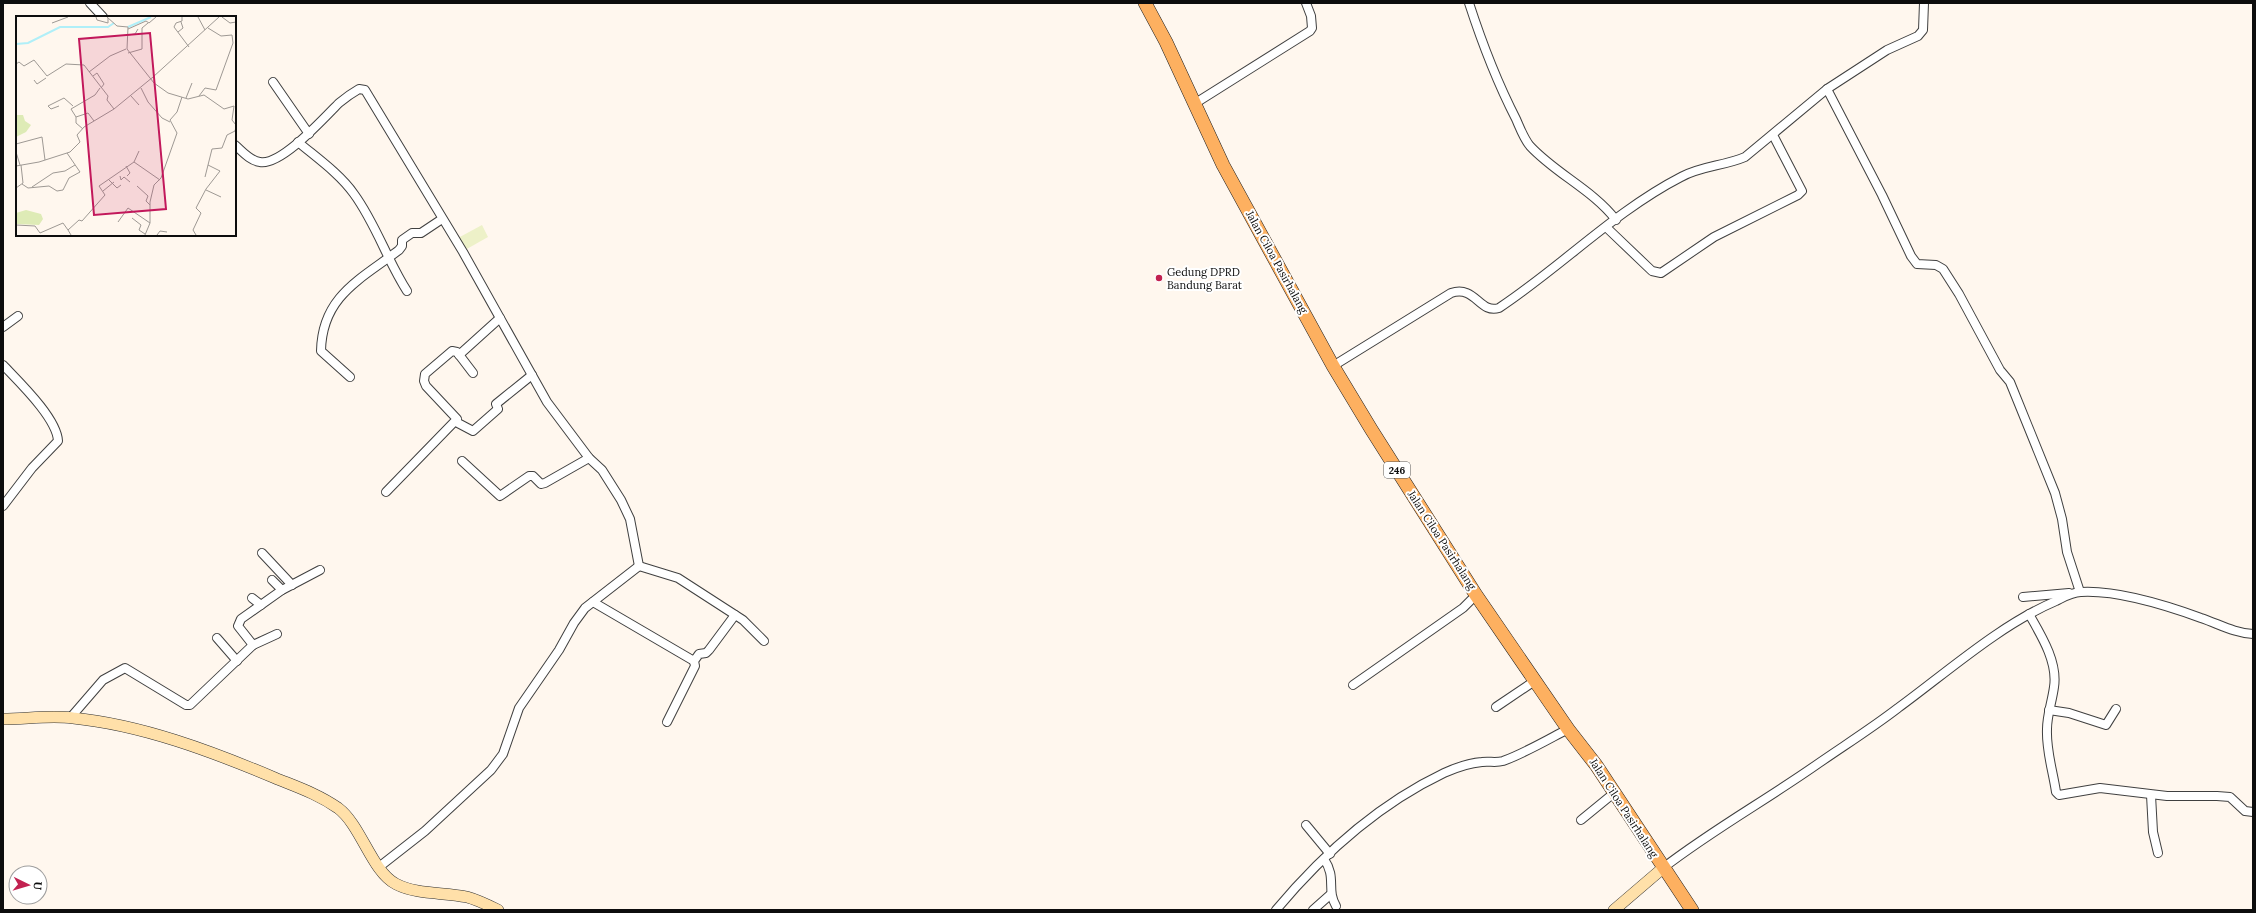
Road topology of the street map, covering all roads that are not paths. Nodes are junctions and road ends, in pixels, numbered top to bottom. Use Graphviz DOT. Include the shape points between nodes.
graph roads {
  1 [pos="90,3"];
  2 [pos="1145,3"];
  3 [pos="1306,3"];
  4 [pos="1469,3"];
  5 [pos="1924,3"];
  6 [pos="102,16"];
  7 [pos="273,82"];
  8 [pos="1826,89"];
  9 [pos="1194,104"];
  10 [pos="309,134"];
  11 [pos="1773,135"];
  12 [pos="298,142"];
  13 [pos="236,146"];
  14 [pos="442,219"];
  15 [pos="1616,220"];
  16 [pos="1607,228"];
  17 [pos="389,258"];
  18 [pos="408,291"];
  19 [pos="18,316"];
  20 [pos="500,318"];
  21 [pos="3,327"];
  22 [pos="459,355"];
  23 [pos="3,364"];
  24 [pos="1333,366"];
  25 [pos="473,373"];
  26 [pos="532,375"];
  27 [pos="350,377"];
  28 [pos="456,422"];
  29 [pos="589,458"];
  30 [pos="462,460"];
  31 [pos="386,492"];
  32 [pos="3,506"];
  33 [pos="262,553"];
  34 [pos="639,566"];
  35 [pos="320,570"];
  36 [pos="272,580"];
  37 [pos="292,585"];
  38 [pos="282,590"];
  39 [pos="2080,592"];
  40 [pos="2072,594"];
  41 [pos="1476,595"];
  42 [pos="2023,597"];
  43 [pos="252,598"];
  44 [pos="593,602"];
  45 [pos="261,605"];
  46 [pos="2029,614"];
  47 [pos="735,615"];
  48 [pos="277,634"];
  49 [pos="2253,634"];
  50 [pos="217,638"];
  51 [pos="764,641"];
  52 [pos="253,645"];
  53 [pos="237,661"];
  54 [pos="694,661"];
  55 [pos="1536,680"];
  56 [pos="1353,685"];
  57 [pos="1496,707"];
  58 [pos="2116,709"];
  59 [pos="2049,710"];
  60 [pos="71,717"];
  61 [pos="3,720"];
  62 [pos="667,722"];
  63 [pos="1568,729"];
  64 [pos="1614,793"];
  65 [pos="2151,795"];
  66 [pos="2253,812"];
  67 [pos="1581,820"];
  68 [pos="1306,825"];
  69 [pos="2158,853"];
  70 [pos="1327,856"];
  71 [pos="379,867"];
  72 [pos="1663,868"];
  73 [pos="1331,894"];
  74 [pos="1336,906"];
  75 [pos="498,910"];
  76 [pos="1276,910"];
  77 [pos="1313,910"];
  78 [pos="1614,910"];
  79 [pos="1692,910"];
  1 -- 6 [label="street"];
  2 -- 9 [label="main road, Jalan Ciloa Pasirhalang / 246"];
  3 -- 9 [label="street" via="1311,16 1310,31"];
  4 -- 15 [label="street" via="1508,104 1529,144 1544,160 1592,196"];
  5 -- 8 [label="street" via="1923,30 1918,36 1887,50"];
  7 -- 10 [label="street"];
  8 -- 11 [label="street"];
  8 -- 39 [label="street" via="1911,256 1917,264 1936,265 1942,269 1959,294 2000,370 2010,382 2055,493 2062,518 2066,552"];
  9 -- 24 [label="main road, Jalan Ciloa Pasirhalang / 246" via="1223,165"];
  10 -- 12 [label="street"];
  10 -- 14 [label="street" via="340,102 359,89 365,90"];
  11 -- 15 [label="street" via="1739,160 1682,176"];
  11 -- 16 [label="street" via="1802,191 1714,237 1661,273 1652,271"];
  12 -- 13 [label="street" via="271,162 253,160"];
  12 -- 17 [label="street" via="354,193 371,220"];
  14 -- 17 [label="street" via="421,233 412,233 402,240 402,246"];
  14 -- 20 [label="street"];
  15 -- 16 [label="street"];
  16 -- 24 [label="street" via="1499,308 1486,308 1474,296 1460,290 1451,293"];
  17 -- 18 [label="street"];
  17 -- 27 [label="street" via="346,289 330,312 321,351"];
  19 -- 21 [label="street"];
  20 -- 22 [label="street"];
  20 -- 26 [label="street"];
  22 -- 25 [label="street"];
  22 -- 28 [label="street" via="457,352 449,352 423,378 426,386 457,418"];
  23 -- 32 [label="street" via="48,418 58,441 32,468"];
  24 -- 41 [label="main road, Jalan Ciloa Pasirhalang / 246"];
  26 -- 28 [label="street" via="496,404 498,409 473,430"];
  26 -- 29 [label="street" via="565,428"];
  28 -- 31 [label="street"];
  29 -- 30 [label="street" via="545,483 541,484 533,476 529,476 502,496"];
  29 -- 34 [label="street" via="602,470 627,512"];
  33 -- 37 [label="street"];
  34 -- 44 [label="street"];
  34 -- 47 [label="street" via="678,578"];
  35 -- 37 [label="street"];
  36 -- 38 [label="street"];
  37 -- 38 [label="street"];
  38 -- 45 [label="street"];
  39 -- 40 [label="street"];
  39 -- 49 [label="street" via="2103,593 2159,604 2233,631"];
  40 -- 42 [label="street" via="2064,592"];
  40 -- 46 [label="street"];
  41 -- 55 [label="main road, Jalan Ciloa Pasirhalang / 246"];
  41 -- 56 [label="street" via="1463,608"];
  43 -- 45 [label="street"];
  44 -- 54 [label="street"];
  44 -- 71 [label="street" via="574,623 559,650 523,702 503,754 491,770 425,831"];
  45 -- 52 [label="street" via="238,624"];
  46 -- 59 [label="street" via="2053,666 2054,687"];
  46 -- 72 [label="street" via="1824,760 1686,850"];
  47 -- 51 [label="street"];
  47 -- 54 [label="street" via="709,650 699,654"];
  48 -- 52 [label="street"];
  50 -- 53 [label="street"];
  52 -- 53 [label="street"];
  53 -- 60 [label="street" via="190,705 180,702 125,668 104,680"];
  54 -- 62 [label="street" via="695,666"];
  55 -- 57 [label="street"];
  55 -- 63 [label="main road, Jalan Ciloa Pasirhalang / 246"];
  58 -- 59 [label="street" via="2106,726 2069,713"];
  59 -- 65 [label="street" via="2048,749 2056,792 2059,795 2100,788"];
  60 -- 61 [label="street"];
  60 -- 71 [label="street" via="111,723 208,751 318,795 339,809 348,819"];
  63 -- 64 [label="main road, Jalan Ciloa Pasirhalang / 246" via="1596,764"];
  63 -- 70 [label="street" via="1504,760 1482,762 1445,772 1382,809"];
  64 -- 67 [label="street"];
  64 -- 72 [label="main road, Jalan Ciloa Pasirhalang / 246"];
  65 -- 66 [label="street" via="2230,797 2245,811"];
  65 -- 69 [label="street" via="2153,832"];
  68 -- 70 [label="street"];
  70 -- 73 [label="street" via="1332,875"];
  70 -- 76 [label="street"];
  71 -- 75 [label="street" via="390,881 404,888 467,897"];
  72 -- 78 [label="street"];
  72 -- 79 [label="main road, Jalan Ciloa Pasirhalang / 246"];
  73 -- 74 [label="street"];
  73 -- 77 [label="street"];
}
